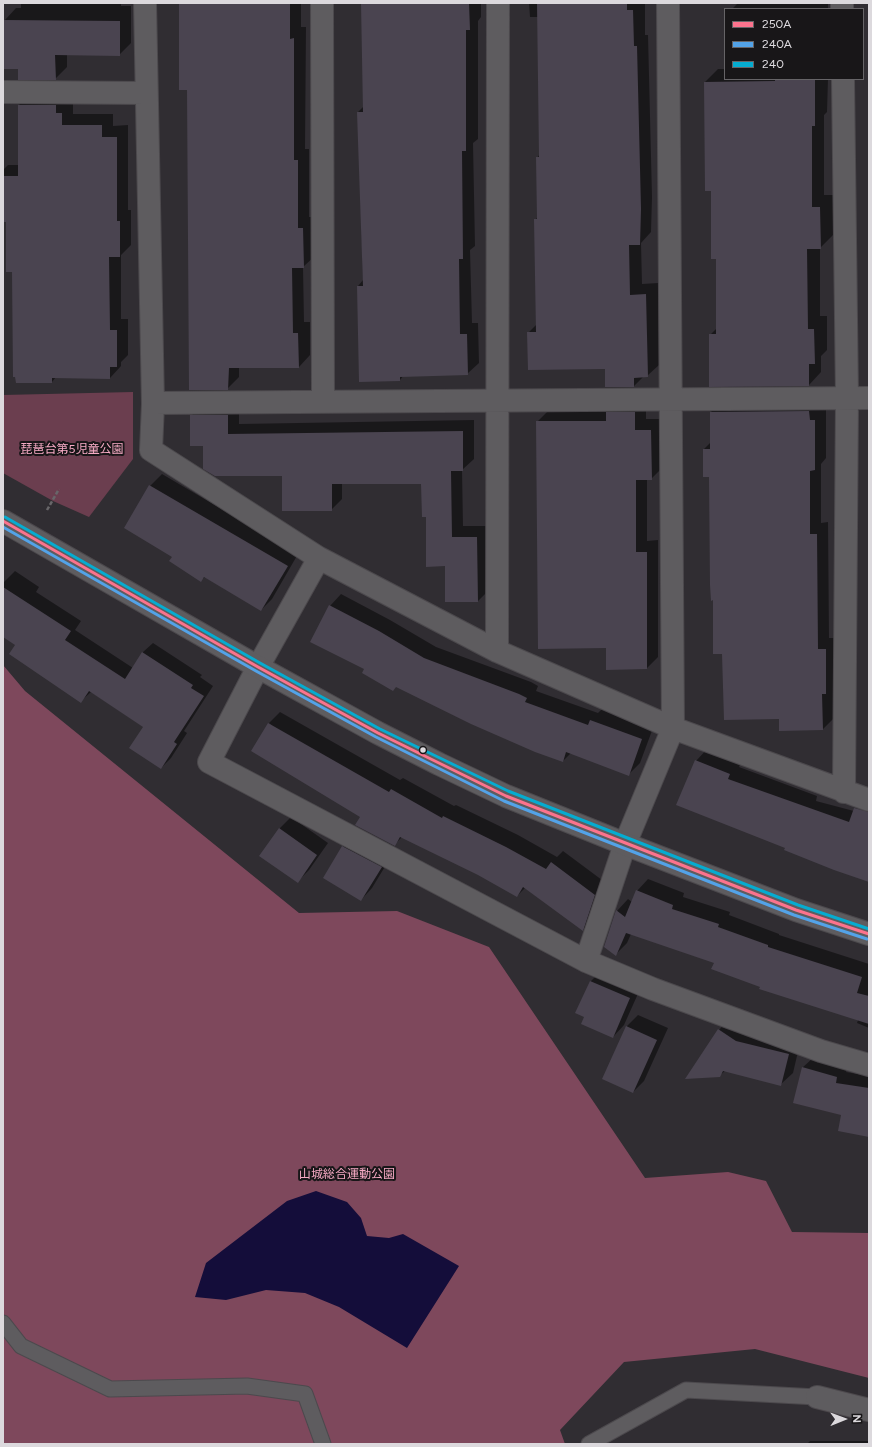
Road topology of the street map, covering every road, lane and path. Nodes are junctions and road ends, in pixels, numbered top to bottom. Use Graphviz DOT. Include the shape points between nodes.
graph roads {
  1 [pos="145,3"];
  2 [pos="322,3"];
  3 [pos="498,3"];
  4 [pos="668,3"];
  5 [pos="843,80"];
  6 [pos="3,92"];
  7 [pos="146,93"];
  8 [pos="847,398"];
  9 [pos="869,398"];
  10 [pos="672,399"];
  11 [pos="497,400"];
  12 [pos="323,402"];
  13 [pos="153,403"];
  14 [pos="59,489"];
  15 [pos="47,510"];
  16 [pos="3,521"];
  17 [pos="319,558"];
  18 [pos="497,651"];
  19 [pos="258,667"];
  20 [pos="673,728"];
  21 [pos="844,792"];
  22 [pos="869,800"];
  23 [pos="626,844"];
  24 [pos="869,934"];
  25 [pos="586,961"];
  26 [pos="869,1065"];
  27 [pos="3,1323"];
  28 [pos="817,1397"];
  29 [pos="869,1410"];
  30 [pos="323,1444"];
  31 [pos="588,1444"];
  1 -- 7 [label="street"];
  2 -- 12 [label="street"];
  3 -- 11 [label="street"];
  4 -- 10 [label="street"];
  5 -- 8 [label="street"];
  6 -- 7 [label="street"];
  7 -- 13 [label="street"];
  8 -- 9 [label="street"];
  8 -- 10 [label="street"];
  8 -- 21 [label="street"];
  10 -- 11 [label="street"];
  10 -- 20 [label="street"];
  11 -- 12 [label="street"];
  11 -- 18 [label="street"];
  12 -- 13 [label="street"];
  13 -- 17 [label="street" via="151,450"];
  14 -- 15 [label="path"];
  16 -- 19 [label="street"];
  17 -- 18 [label="street"];
  17 -- 19 [label="street"];
  18 -- 20 [label="street"];
  19 -- 23 [label="street" via="439,764 506,796"];
  19 -- 25 [label="street" via="209,762"];
  20 -- 21 [label="street"];
  20 -- 23 [label="street"];
  21 -- 22 [label="street"];
  23 -- 24 [label="street" via="796,910"];
  23 -- 25 [label="street"];
  25 -- 26 [label="street" via="653,989 821,1051"];
  27 -- 30 [label="lane" via="21,1346 110,1388 247,1386 305,1394"];
  28 -- 29 [label="street"];
  28 -- 31 [label="lane" via="686,1390"];
}
